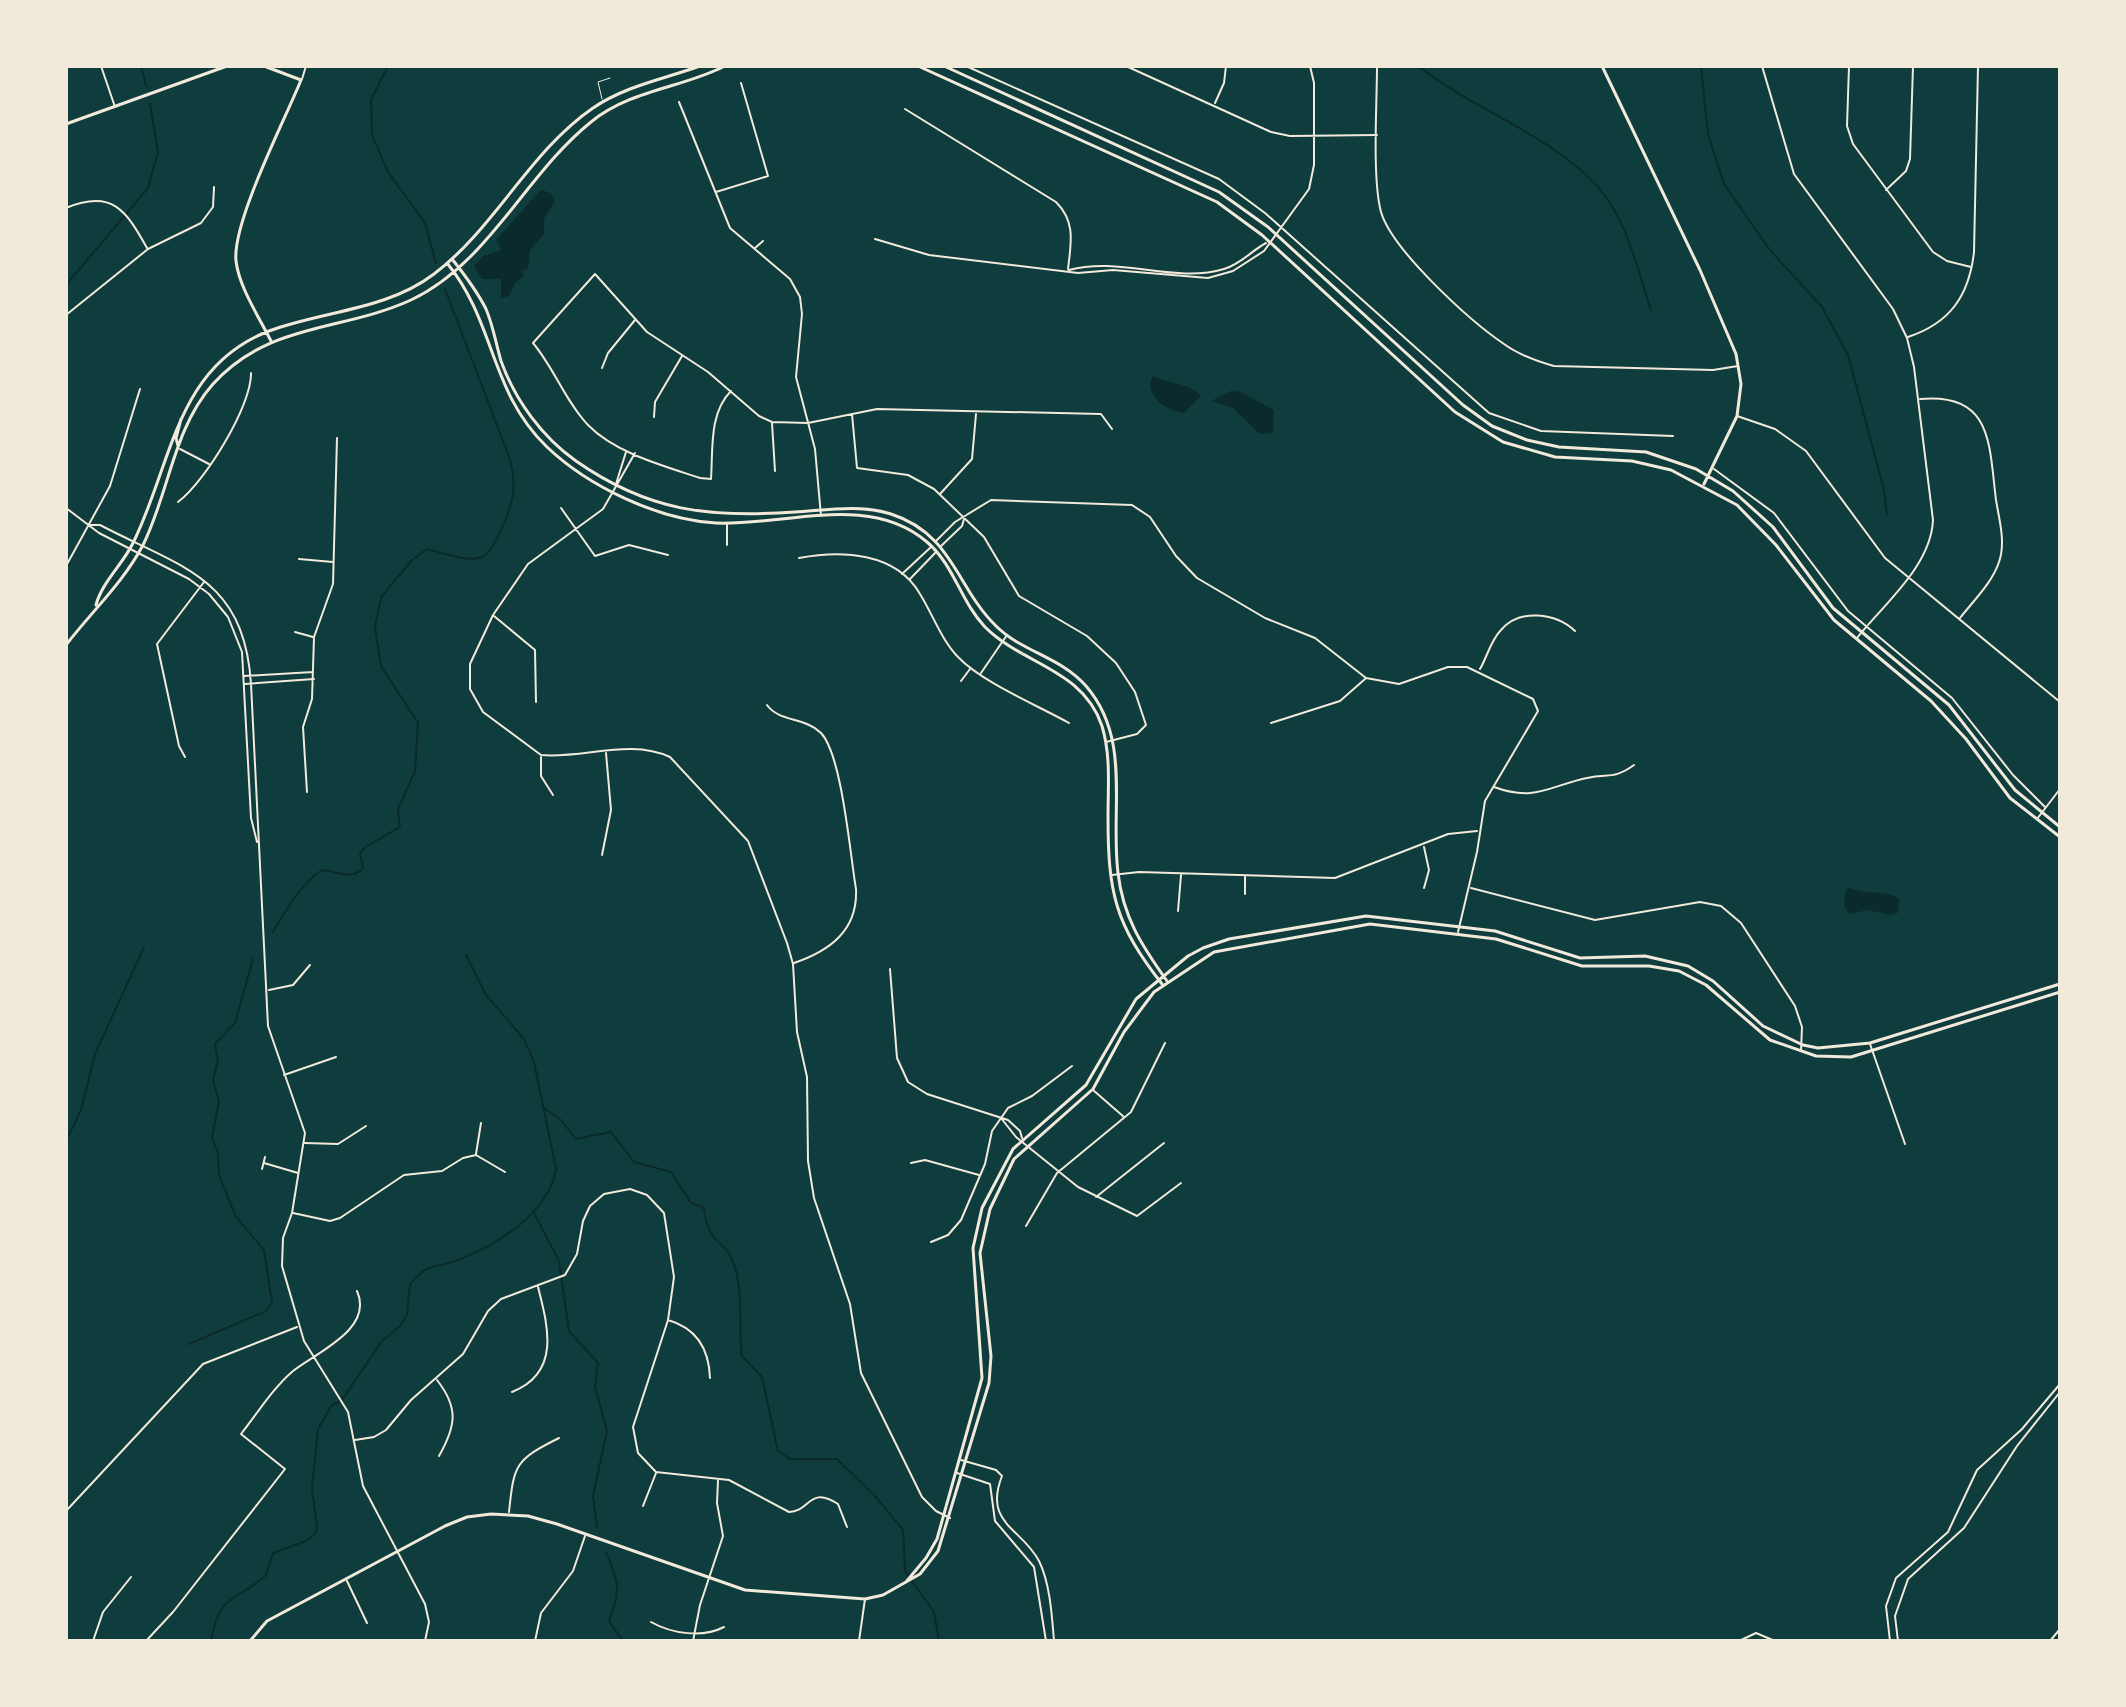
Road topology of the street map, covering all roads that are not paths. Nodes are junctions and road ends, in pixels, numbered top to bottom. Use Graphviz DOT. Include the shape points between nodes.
graph roads {
  1 [pos="101,66"];
  2 [pos="227,66"];
  3 [pos="264,66"];
  4 [pos="306,66"];
  5 [pos="700,66"];
  6 [pos="725,66"];
  7 [pos="918,66"];
  8 [pos="944,66"];
  9 [pos="966,66"];
  10 [pos="1126,66"];
  11 [pos="1226,66"];
  12 [pos="1310,66"];
  13 [pos="1377,66"];
  14 [pos="1602,66"];
  15 [pos="1762,66"];
  16 [pos="1849,66"];
  17 [pos="1913,66"];
  18 [pos="1978,66"];
  19 [pos="610,78"];
  20 [pos="301,80"];
  21 [pos="741,83"];
  22 [pos="603,102"];
  23 [pos="679,102"];
  24 [pos="1214,105"];
  25 [pos="115,108"];
  26 [pos="905,109"];
  27 [pos="66,124"];
  28 [pos="1378,135"];
  29 [pos="1314,137"];
  30 [pos="214,187"];
  31 [pos="1885,191"];
  32 [pos="715,193"];
  33 [pos="66,208"];
  34 [pos="1281,227"];
  35 [pos="1275,234"];
  36 [pos="875,239"];
  37 [pos="763,241"];
  38 [pos="1269,242"];
  39 [pos="148,249"];
  40 [pos="753,250"];
  41 [pos="452,259"];
  42 [pos="447,263"];
  43 [pos="458,266"];
  44 [pos="1139,267"];
  45 [pos="1972,268"];
  46 [pos="1068,270"];
  47 [pos="453,271"];
  48 [pos="1139,272"];
  49 [pos="1199,272"];
  50 [pos="1199,278"];
  51 [pos="66,315"];
  52 [pos="636,319"];
  53 [pos="266,332"];
  54 [pos="1907,338"];
  55 [pos="271,341"];
  56 [pos="683,354"];
  57 [pos="1739,365"];
  58 [pos="602,368"];
  59 [pos="251,373"];
  60 [pos="140,389"];
  61 [pos="731,391"];
  62 [pos="1918,399"];
  63 [pos="184,407"];
  64 [pos="976,412"];
  65 [pos="852,413"];
  66 [pos="1737,416"];
  67 [pos="654,417"];
  68 [pos="772,422"];
  69 [pos="808,423"];
  70 [pos="1112,429"];
  71 [pos="1673,436"];
  72 [pos="337,438"];
  73 [pos="179,448"];
  74 [pos="627,450"];
  75 [pos="635,453"];
  76 [pos="209,464"];
  77 [pos="1713,468"];
  78 [pos="775,471"];
  79 [pos="1709,475"];
  80 [pos="616,485"];
  81 [pos="1704,485"];
  82 [pos="613,490"];
  83 [pos="939,495"];
  84 [pos="178,502"];
  85 [pos="66,508"];
  86 [pos="561,508"];
  87 [pos="822,510"];
  88 [pos="820,517"];
  89 [pos="964,518"];
  90 [pos="728,523"];
  91 [pos="90,525"];
  92 [pos="575,529"];
  93 [pos="936,541"];
  94 [pos="133,543"];
  95 [pos="727,545"];
  96 [pos="931,546"];
  97 [pos="941,546"];
  98 [pos="142,547"];
  99 [pos="130,548"];
  100 [pos="937,552"];
  101 [pos="138,553"];
  102 [pos="668,555"];
  103 [pos="799,558"];
  104 [pos="299,559"];
  105 [pos="334,562"];
  106 [pos="66,566"];
  107 [pos="902,574"];
  108 [pos="1907,578"];
  109 [pos="909,579"];
  110 [pos="205,581"];
  111 [pos="200,587"];
  112 [pos="96,606"];
  113 [pos="493,615"];
  114 [pos="1960,619"];
  115 [pos="1866,627"];
  116 [pos="1575,631"];
  117 [pos="295,632"];
  118 [pos="1861,633"];
  119 [pos="1007,635"];
  120 [pos="314,637"];
  121 [pos="1856,639"];
  122 [pos="1003,640"];
  123 [pos="66,645"];
  124 [pos="971,667"];
  125 [pos="1480,670"];
  126 [pos="314,672"];
  127 [pos="980,674"];
  128 [pos="243,676"];
  129 [pos="250,676"];
  130 [pos="1366,678"];
  131 [pos="314,679"];
  132 [pos="961,681"];
  133 [pos="243,684"];
  134 [pos="251,684"];
  135 [pos="536,702"];
  136 [pos="2060,702"];
  137 [pos="767,705"];
  138 [pos="1069,723"];
  139 [pos="1271,723"];
  140 [pos="1113,740"];
  141 [pos="1106,742"];
  142 [pos="606,752"];
  143 [pos="541,755"];
  144 [pos="185,757"];
  145 [pos="1634,765"];
  146 [pos="1493,787"];
  147 [pos="2060,789"];
  148 [pos="307,792"];
  149 [pos="553,795"];
  150 [pos="2045,807"];
  151 [pos="2040,813"];
  152 [pos="2036,820"];
  153 [pos="2060,827"];
  154 [pos="1479,831"];
  155 [pos="2060,837"];
  156 [pos="1424,846"];
  157 [pos="258,847"];
  158 [pos="602,855"];
  159 [pos="1118,874"];
  160 [pos="1181,874"];
  161 [pos="1111,875"];
  162 [pos="1245,876"];
  163 [pos="1424,888"];
  164 [pos="1469,888"];
  165 [pos="1245,894"];
  166 [pos="1178,911"];
  167 [pos="1460,926"];
  168 [pos="1458,934"];
  169 [pos="793,964"];
  170 [pos="310,965"];
  171 [pos="890,969"];
  172 [pos="1163,975"];
  173 [pos="1158,979"];
  174 [pos="1167,981"];
  175 [pos="1162,984"];
  176 [pos="2060,984"];
  177 [pos="266,990"];
  178 [pos="2060,992"];
  179 [pos="1911,1029"];
  180 [pos="1913,1037"];
  181 [pos="1165,1043"];
  182 [pos="1870,1043"];
  183 [pos="1803,1045"];
  184 [pos="1872,1050"];
  185 [pos="1800,1051"];
  186 [pos="336,1057"];
  187 [pos="1072,1066"];
  188 [pos="283,1075"];
  189 [pos="1093,1089"];
  190 [pos="1001,1118"];
  191 [pos="1125,1118"];
  192 [pos="481,1123"];
  193 [pos="366,1126"];
  194 [pos="1015,1126"];
  195 [pos="1010,1131"];
  196 [pos="1022,1140"];
  197 [pos="305,1143"];
  198 [pos="1164,1143"];
  199 [pos="1027,1144"];
  200 [pos="1905,1144"];
  201 [pos="476,1155"];
  202 [pos="265,1157"];
  203 [pos="264,1163"];
  204 [pos="911,1163"];
  205 [pos="262,1169"];
  206 [pos="505,1172"];
  207 [pos="1058,1172"];
  208 [pos="299,1173"];
  209 [pos="980,1176"];
  210 [pos="1181,1183"];
  211 [pos="1096,1197"];
  212 [pos="292,1213"];
  213 [pos="1026,1226"];
  214 [pos="931,1242"];
  215 [pos="537,1287"];
  216 [pos="357,1291"];
  217 [pos="668,1320"];
  218 [pos="299,1327"];
  219 [pos="314,1358"];
  220 [pos="710,1378"];
  221 [pos="436,1379"];
  222 [pos="2060,1384"];
  223 [pos="512,1392"];
  224 [pos="2060,1392"];
  225 [pos="559,1438"];
  226 [pos="354,1440"];
  227 [pos="439,1456"];
  228 [pos="960,1459"];
  229 [pos="967,1462"];
  230 [pos="656,1472"];
  231 [pos="956,1472"];
  232 [pos="964,1474"];
  233 [pos="718,1478"];
  234 [pos="990,1485"];
  235 [pos="998,1486"];
  236 [pos="643,1506"];
  237 [pos="66,1511"];
  238 [pos="509,1514"];
  239 [pos="944,1515"];
  240 [pos="950,1518"];
  241 [pos="847,1527"];
  242 [pos="585,1535"];
  243 [pos="397,1551"];
  244 [pos="1040,1564"];
  245 [pos="1034,1567"];
  246 [pos="131,1577"];
  247 [pos="709,1577"];
  248 [pos="346,1579"];
  249 [pos="906,1582"];
  250 [pos="865,1599"];
  251 [pos="651,1622"];
  252 [pos="367,1623"];
  253 [pos="724,1627"];
  254 [pos="2060,1629"];
  255 [pos="694,1633"];
  256 [pos="93,1641"];
  257 [pos="146,1641"];
  258 [pos="250,1641"];
  259 [pos="425,1641"];
  260 [pos="535,1641"];
  261 [pos="693,1641"];
  262 [pos="859,1641"];
  263 [pos="1046,1641"];
  264 [pos="1054,1641"];
  265 [pos="1739,1641"];
  266 [pos="1775,1641"];
  267 [pos="1890,1641"];
  268 [pos="1898,1641"];
  269 [pos="2050,1641"];
  1 -- 25 [label="street"];
  2 -- 25 [label="street"];
  3 -- 20 [label="street"];
  4 -- 20 [label="street"];
  5 -- 22 [label="street"];
  6 -- 43 [label="street" via="639,96 593,120"];
  7 -- 38 [label="street" via="1196,190"];
  8 -- 35 [label="street" via="1202,181"];
  9 -- 34 [label="street" via="1219,179"];
  10 -- 24 [label="street"];
  11 -- 24 [label="street"];
  12 -- 29 [label="street"];
  13 -- 28 [label="street"];
  14 -- 57 [label="street" via="1723,320"];
  15 -- 54 [label="street" via="1794,174 1893,309"];
  16 -- 31 [label="street" via="1848,132"];
  17 -- 31 [label="street" via="1910,159 1906,171"];
  18 -- 45 [label="street"];
  19 -- 22 [label="lane" via="598,82"];
  20 -- 53 [label="street" via="237,247 240,275"];
  21 -- 32 [label="street" via="768,176"];
  22 -- 41 [label="street" via="572,124"];
  23 -- 32 [label="street"];
  24 -- 29 [label="street" via="1271,132"];
  25 -- 27 [label="street"];
  26 -- 46 [label="street" via="1062,207 1072,232"];
  28 -- 29 [label="street"];
  28 -- 57 [label="street" via="1380,208 1392,239 1506,346 1554,366 1583,370 1713,370"];
  29 -- 34 [label="street" via="1309,189"];
  30 -- 39 [label="street" via="213,207 201,223"];
  31 -- 45 [label="street" via="1937,256"];
  32 -- 40 [label="street" via="730,228"];
  33 -- 39 [label="street" via="87,201 111,203 131,220"];
  34 -- 35 [label="street"];
  34 -- 71 [label="street" via="1489,413 1541,431"];
  35 -- 38 [label="street"];
  35 -- 79 [label="street" via="1492,426 1559,447 1646,452"];
  36 -- 46 [label="street" via="929,255"];
  37 -- 40 [label="street"];
  38 -- 49 [label="street" via="1235,264"];
  38 -- 50 [label="street" via="1244,266"];
  38 -- 81 [label="street" via="1455,412 1484,432 1555,457 1644,463"];
  39 -- 51 [label="street"];
  40 -- 69 [label="street" via="790,279 800,297 796,377"];
  41 -- 42 [label="street"];
  41 -- 43 [label="street"];
  42 -- 47 [label="street"];
  42 -- 53 [label="street" via="390,298"];
  43 -- 47 [label="street"];
  43 -- 80 [label="street" via="484,305 522,404 559,447"];
  44 -- 46 [label="street" via="1112,264"];
  44 -- 48 [label="street"];
  44 -- 49 [label="street"];
  45 -- 54 [label="street" via="1953,310"];
  46 -- 48 [label="street"];
  47 -- 55 [label="street" via="395,307"];
  47 -- 82 [label="street" via="475,302 496,369 520,414 559,457"];
  48 -- 50 [label="street"];
  49 -- 50 [label="street"];
  52 -- 56 [label="street"];
  52 -- 58 [label="street"];
  52 -- 74 [label="street" via="595,274 533,343 589,426"];
  53 -- 55 [label="street"];
  53 -- 63 [label="street" via="226,357"];
  54 -- 62 [label="street"];
  55 -- 73 [label="street" via="209,388"];
  56 -- 61 [label="street"];
  56 -- 67 [label="street" via="655,402"];
  57 -- 66 [label="street"];
  59 -- 76 [label="street" via="247,398"];
  60 -- 91 [label="street" via="121,457"];
  61 -- 68 [label="street"];
  61 -- 75 [label="street" via="715,423 711,479"];
  62 -- 108 [label="street" via="1932,529 1929,547"];
  62 -- 114 [label="street" via="1946,398 1965,405 1988,436 2002,551 1989,583"];
  63 -- 73 [label="street" via="176,438"];
  63 -- 94 [label="street"];
  64 -- 65 [label="street"];
  64 -- 70 [label="street" via="1101,414"];
  64 -- 83 [label="street" via="972,459"];
  65 -- 69 [label="street"];
  65 -- 83 [label="street" via="857,468 908,475"];
  66 -- 77 [label="street"];
  66 -- 108 [label="street" via="1775,429 1806,451 1877,548"];
  68 -- 69 [label="street"];
  68 -- 78 [label="street"];
  69 -- 87 [label="street"];
  72 -- 105 [label="street"];
  73 -- 76 [label="street"];
  73 -- 98 [label="street"];
  74 -- 75 [label="street"];
  74 -- 80 [label="street"];
  75 -- 80 [label="street"];
  76 -- 84 [label="street"];
  77 -- 79 [label="street"];
  77 -- 115 [label="street" via="1774,513 1827,587"];
  79 -- 81 [label="street"];
  79 -- 118 [label="street" via="1756,509 1833,608"];
  80 -- 82 [label="street"];
  80 -- 87 [label="street" via="715,515"];
  81 -- 121 [label="street" via="1749,515 1821,607"];
  82 -- 90 [label="street" via="680,517"];
  82 -- 92 [label="street" via="603,509"];
  83 -- 89 [label="street"];
  85 -- 91 [label="street"];
  86 -- 92 [label="street"];
  87 -- 88 [label="street"];
  87 -- 93 [label="street" via="859,508 890,514"];
  88 -- 90 [label="street"];
  88 -- 96 [label="street" via="887,520"];
  89 -- 93 [label="street"];
  89 -- 97 [label="street"];
  89 -- 130 [label="street" via="981,503 1002,498 1132,505 1150,517 1197,578 1265,618 1315,638"];
  89 -- 140 [label="street" via="984,537 1019,596 1087,636 1129,681 1146,725 1140,733"];
  90 -- 95 [label="street"];
  91 -- 94 [label="street"];
  91 -- 99 [label="street"];
  91 -- 106 [label="street"];
  92 -- 102 [label="street" via="595,556 629,545"];
  92 -- 113 [label="street" via="528,564"];
  93 -- 96 [label="street"];
  93 -- 97 [label="street"];
  94 -- 98 [label="street"];
  94 -- 99 [label="street"];
  96 -- 100 [label="street"];
  96 -- 107 [label="street"];
  97 -- 100 [label="street"];
  97 -- 119 [label="street" via="983,612"];
  98 -- 101 [label="street"];
  98 -- 110 [label="street"];
  99 -- 101 [label="street"];
  99 -- 112 [label="street"];
  100 -- 109 [label="street"];
  100 -- 122 [label="street" via="977,616"];
  101 -- 111 [label="street"];
  101 -- 112 [label="street"];
  103 -- 107 [label="street" via="862,555"];
  104 -- 105 [label="street"];
  105 -- 120 [label="street" via="333,584"];
  107 -- 109 [label="street"];
  108 -- 114 [label="street"];
  108 -- 115 [label="street"];
  109 -- 124 [label="street" via="944,640"];
  110 -- 111 [label="street"];
  110 -- 129 [label="street" via="239,621"];
  111 -- 128 [label="street" via="222,608 238,637"];
  111 -- 144 [label="street" via="157,644"];
  112 -- 123 [label="street"];
  113 -- 135 [label="street" via="535,650"];
  113 -- 143 [label="street" via="470,664 470,689 483,712"];
  114 -- 136 [label="street"];
  115 -- 118 [label="street"];
  115 -- 150 [label="street" via="1952,698"];
  116 -- 125 [label="street" via="1560,620 1515,619 1498,634"];
  117 -- 120 [label="street"];
  118 -- 121 [label="street"];
  118 -- 151 [label="street" via="1949,705 2003,777"];
  119 -- 122 [label="street"];
  119 -- 140 [label="street" via="1059,662 1081,681 1102,709"];
  120 -- 126 [label="street"];
  121 -- 152 [label="street" via="1949,719 1999,785"];
  122 -- 127 [label="street"];
  122 -- 141 [label="street" via="1073,683 1096,711"];
  124 -- 127 [label="street"];
  124 -- 132 [label="street"];
  125 -- 130 [label="street" via="1448,667 1399,684"];
  125 -- 146 [label="street" via="1538,703"];
  126 -- 129 [label="street"];
  126 -- 131 [label="street"];
  127 -- 138 [label="street"];
  128 -- 129 [label="street"];
  128 -- 133 [label="street"];
  129 -- 134 [label="street"];
  130 -- 139 [label="street" via="1340,701"];
  131 -- 134 [label="street"];
  131 -- 148 [label="street" via="303,727"];
  133 -- 134 [label="street"];
  133 -- 157 [label="street" via="251,818"];
  134 -- 157 [label="street"];
  137 -- 169 [label="street" via="776,715 815,727 831,747 856,889 854,910 840,938"];
  140 -- 141 [label="street"];
  140 -- 159 [label="street"];
  141 -- 161 [label="street"];
  142 -- 143 [label="street"];
  142 -- 158 [label="street" via="611,810"];
  142 -- 169 [label="street" via="653,750 670,757 736,825 753,850"];
  143 -- 149 [label="street" via="541,776"];
  145 -- 146 [label="street" via="1617,776 1586,778 1529,795"];
  146 -- 154 [label="street"];
  147 -- 150 [label="street"];
  150 -- 151 [label="street"];
  151 -- 152 [label="street"];
  151 -- 153 [label="street"];
  152 -- 155 [label="street"];
  154 -- 156 [label="street" via="1448,834"];
  154 -- 164 [label="street"];
  156 -- 162 [label="street" via="1335,878"];
  156 -- 163 [label="street" via="1429,870"];
  157 -- 177 [label="street"];
  159 -- 160 [label="street"];
  159 -- 161 [label="street"];
  159 -- 172 [label="street" via="1135,935"];
  160 -- 162 [label="street"];
  160 -- 166 [label="street"];
  161 -- 173 [label="street" via="1124,932"];
  162 -- 165 [label="street"];
  164 -- 167 [label="street"];
  164 -- 183 [label="street" via="1595,920 1700,902 1721,906 1741,923 1795,1006"];
  167 -- 168 [label="street"];
  167 -- 172 [label="street" via="1352,917 1215,943"];
  167 -- 183 [label="street" via="1495,931 1580,958 1645,956 1688,966 1763,1026"];
  168 -- 174 [label="street" via="1357,924 1226,948"];
  168 -- 185 [label="street" via="1505,941 1582,966 1679,971 1706,985 1754,1030"];
  169 -- 239 [label="street" via="797,1032 809,1098 809,1174 850,1304 861,1373 922,1497"];
  170 -- 177 [label="street" via="293,985"];
  171 -- 190 [label="street" via="903,1075 927,1094"];
  172 -- 173 [label="street"];
  172 -- 174 [label="street"];
  173 -- 175 [label="street"];
  173 -- 196 [label="street" via="1129,1007 1086,1085"];
  174 -- 175 [label="street"];
  175 -- 189 [label="street" via="1141,1005"];
  176 -- 179 [label="street"];
  177 -- 188 [label="street" via="272,1045"];
  178 -- 180 [label="street"];
  179 -- 180 [label="street"];
  179 -- 182 [label="street"];
  180 -- 184 [label="street"];
  181 -- 191 [label="street"];
  182 -- 183 [label="street"];
  182 -- 184 [label="street"];
  183 -- 185 [label="street"];
  184 -- 185 [label="street" via="1828,1058"];
  184 -- 200 [label="street"];
  186 -- 188 [label="street"];
  187 -- 190 [label="street"];
  188 -- 197 [label="street"];
  189 -- 191 [label="street"];
  189 -- 199 [label="street"];
  190 -- 194 [label="street"];
  190 -- 195 [label="street"];
  190 -- 209 [label="street" via="990,1135"];
  191 -- 207 [label="street"];
  192 -- 201 [label="street"];
  193 -- 197 [label="street" via="338,1144"];
  194 -- 195 [label="street"];
  194 -- 196 [label="street"];
  195 -- 196 [label="street"];
  196 -- 199 [label="street"];
  196 -- 228 [label="street" via="1004,1162 974,1238 983,1367"];
  197 -- 208 [label="street"];
  198 -- 211 [label="street"];
  199 -- 207 [label="street"];
  199 -- 229 [label="street" via="1009,1167 982,1237 979,1268 990,1374"];
  201 -- 206 [label="street"];
  201 -- 212 [label="street" via="442,1171 404,1175 340,1218 330,1221"];
  202 -- 203 [label="street"];
  203 -- 205 [label="street"];
  203 -- 208 [label="street"];
  204 -- 209 [label="street" via="925,1160"];
  207 -- 211 [label="street"];
  207 -- 213 [label="street"];
  208 -- 212 [label="street"];
  209 -- 214 [label="street" via="961,1220 948,1235"];
  210 -- 211 [label="street" via="1137,1216"];
  212 -- 218 [label="street" via="283,1238 282,1266"];
  215 -- 217 [label="street" via="562,1277 574,1262 593,1202 620,1189 639,1191 658,1205 665,1219 674,1277"];
  215 -- 221 [label="street" via="509,1294 493,1305 463,1354"];
  215 -- 223 [label="street" via="549,1332 547,1355 532,1379"];
  216 -- 219 [label="street" via="359,1316"];
  217 -- 220 [label="street" via="695,1335 706,1354"];
  217 -- 230 [label="street" via="633,1427 638,1453"];
  218 -- 219 [label="street"];
  218 -- 237 [label="street" via="203,1364"];
  219 -- 226 [label="street" via="345,1406"];
  219 -- 257 [label="street" via="292,1372 241,1434 285,1469"];
  221 -- 226 [label="street" via="386,1430"];
  221 -- 227 [label="street" via="455,1416"];
  222 -- 267 [label="street" via="1977,1470 1948,1532 1896,1578 1886,1606"];
  224 -- 268 [label="street" via="2005,1462 1964,1528 1908,1579 1897,1606"];
  225 -- 238 [label="street" via="520,1459"];
  226 -- 243 [label="street" via="363,1486"];
  228 -- 229 [label="street"];
  228 -- 231 [label="street"];
  229 -- 232 [label="street"];
  229 -- 235 [label="street" via="999,1471"];
  230 -- 233 [label="street"];
  230 -- 236 [label="street"];
  231 -- 232 [label="street"];
  231 -- 239 [label="street"];
  232 -- 234 [label="street"];
  232 -- 240 [label="street"];
  233 -- 241 [label="street" via="789,1512 816,1497 829,1499 842,1510"];
  233 -- 247 [label="street" via="723,1536"];
  234 -- 235 [label="street"];
  234 -- 245 [label="street" via="995,1521"];
  235 -- 244 [label="street" via="1003,1521"];
  238 -- 242 [label="street"];
  238 -- 243 [label="street" via="467,1517"];
  239 -- 240 [label="street"];
  239 -- 249 [label="street" via="931,1549"];
  240 -- 249 [label="street" via="932,1561"];
  242 -- 247 [label="street"];
  242 -- 260 [label="street" via="573,1571 541,1613"];
  243 -- 248 [label="street"];
  243 -- 259 [label="street" via="428,1614"];
  244 -- 245 [label="street"];
  244 -- 264 [label="street"];
  245 -- 263 [label="street"];
  246 -- 256 [label="street" via="103,1612"];
  247 -- 250 [label="street" via="745,1590"];
  247 -- 255 [label="street"];
  248 -- 252 [label="street"];
  248 -- 258 [label="street" via="267,1621"];
  249 -- 250 [label="street"];
  250 -- 262 [label="street"];
  251 -- 255 [label="street"];
  253 -- 255 [label="street"];
  254 -- 269 [label="street"];
  255 -- 261 [label="street"];
  265 -- 266 [label="street" via="1756,1633"];
}
